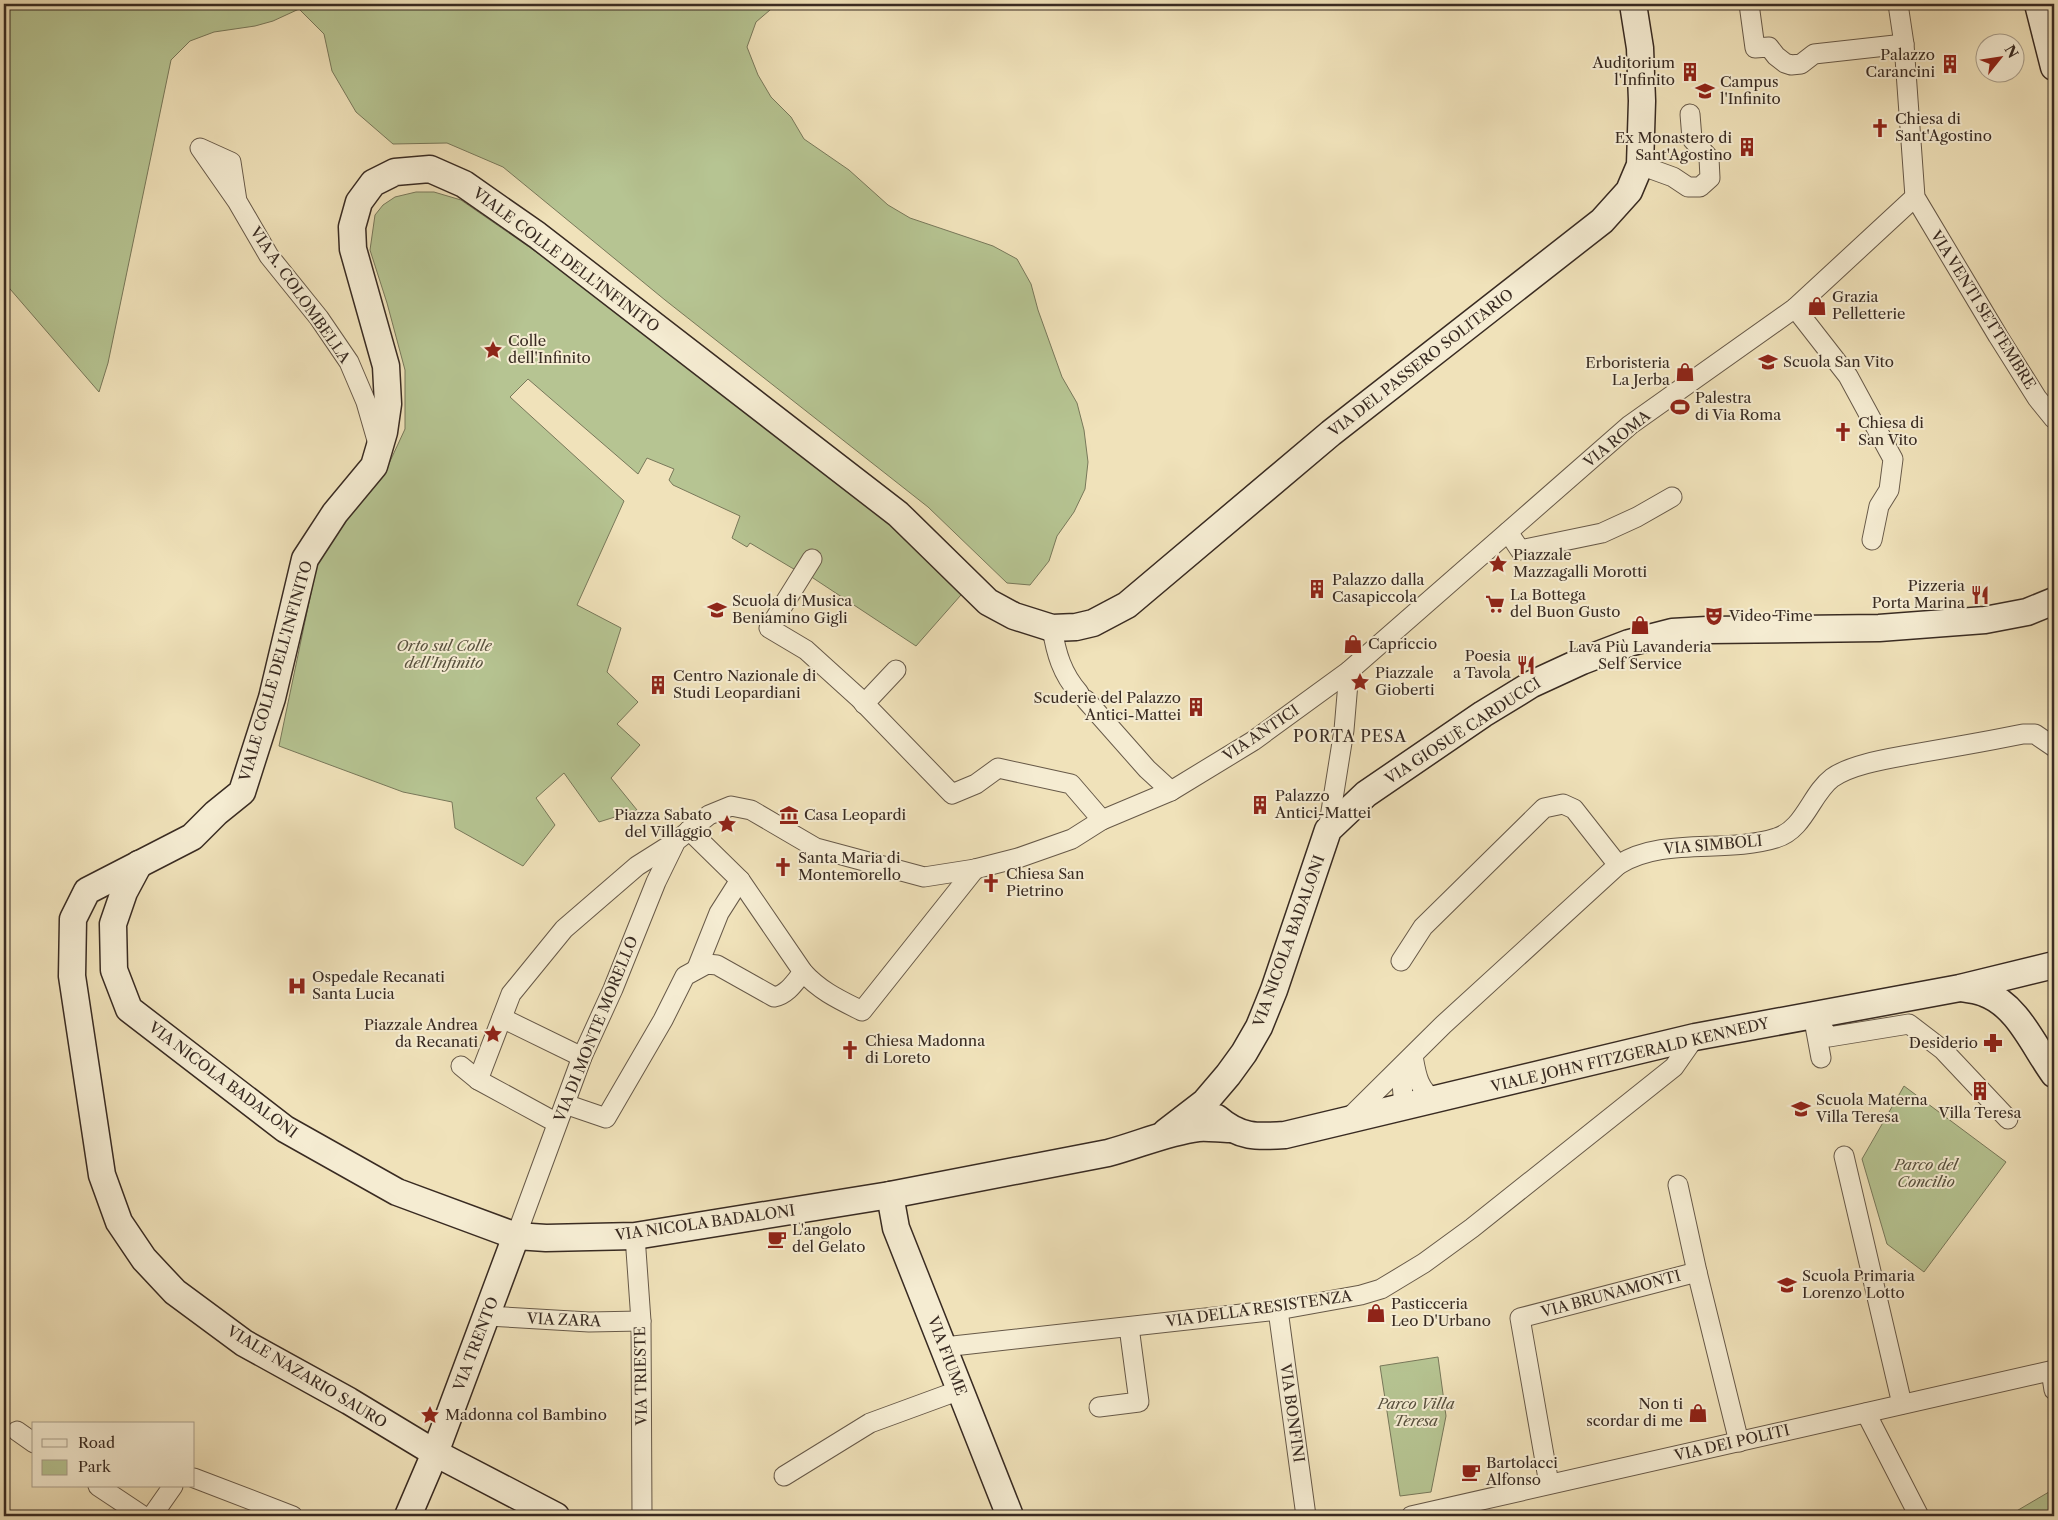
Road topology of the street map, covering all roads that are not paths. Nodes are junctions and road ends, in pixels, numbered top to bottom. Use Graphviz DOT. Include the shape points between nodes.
graph roads {
  1 [pos="1632,4"];
  2 [pos="1749,4"];
  3 [pos="1898,4"];
  4 [pos="2038,4"];
  5 [pos="1904,44"];
  6 [pos="2054,67"];
  7 [pos="1690,114"];
  8 [pos="1640,165"];
  9 [pos="1915,197"];
  10 [pos="237,201"];
  11 [pos="1795,308"];
  12 [pos="2054,419"];
  13 [pos="380,446"];
  14 [pos="1672,497"];
  15 [pos="1508,532"];
  16 [pos="1872,540"];
  17 [pos="812,559"];
  18 [pos="2054,601"];
  19 [pos="1052,628"];
  20 [pos="896,670"];
  21 [pos="1349,671"];
  22 [pos="862,701"];
  23 [pos="2054,747"];
  24 [pos="1171,791"];
  25 [pos="1102,820"];
  26 [pos="1328,830"];
  27 [pos="683,836"];
  28 [pos="139,864"];
  29 [pos="1618,866"];
  30 [pos="974,869"];
  31 [pos="740,880"];
  32 [pos="1401,961"];
  33 [pos="697,968"];
  34 [pos="2043,971"];
  35 [pos="803,972"];
  36 [pos="1960,988"];
  37 [pos="1813,1015"];
  38 [pos="502,1018"];
  39 [pos="2020,1022"];
  40 [pos="1695,1037"];
  41 [pos="1413,1056"];
  42 [pos="582,1057"];
  43 [pos="1821,1058"];
  44 [pos="461,1066"];
  45 [pos="2054,1074"];
  46 [pos="478,1080"];
  47 [pos="1435,1100"];
  48 [pos="1205,1102"];
  49 [pos="1387,1103"];
  50 [pos="564,1104"];
  51 [pos="2008,1119"];
  52 [pos="558,1123"];
  53 [pos="1230,1129"];
  54 [pos="1162,1135"];
  55 [pos="1266,1136"];
  56 [pos="1844,1156"];
  57 [pos="1678,1185"];
  58 [pos="890,1194"];
  59 [pos="516,1236"];
  60 [pos="635,1236"];
  61 [pos="1697,1272"];
  62 [pos="1278,1310"];
  63 [pos="487,1316"];
  64 [pos="640,1320"];
  65 [pos="1129,1327"];
  66 [pos="944,1347"];
  67 [pos="2052,1371"];
  68 [pos="960,1390"];
  69 [pos="2054,1390"];
  70 [pos="1902,1404"];
  71 [pos="1099,1407"];
  72 [pos="1866,1413"];
  73 [pos="17,1431"];
  74 [pos="32,1442"];
  75 [pos="1739,1442"];
  76 [pos="434,1453"];
  77 [pos="784,1476"];
  78 [pos="195,1478"];
  79 [pos="1549,1484"];
  80 [pos="101,1488"];
  81 [pos="172,1488"];
  82 [pos="143,1516"];
  83 [pos="152,1516"];
  84 [pos="293,1516"];
  85 [pos="408,1516"];
  86 [pos="556,1516"];
  87 [pos="642,1516"];
  88 [pos="1010,1516"];
  89 [pos="1306,1516"];
  90 [pos="1411,1516"];
  91 [pos="1919,1516"];
  1 -- 8 [label="street, VIA DEL PASSERO SOLITARIO" via="1640,48"];
  2 -- 5 [label="street" via="1755,48 1769,47 1784,63 1791,65 1802,64 1814,54"];
  3 -- 5 [label="street"];
  4 -- 6 [label="street"];
  5 -- 9 [label="street"];
  7 -- 8 [label="street" via="1692,139 1709,158 1710,178 1700,187 1688,188 1673,177"];
  8 -- 19 [label="street, VIA DEL PASSERO SOLITARIO" via="1629,191 1602,221 1331,433 1145,591 1127,605 1093,622"];
  9 -- 11 [label="street, VIA ROMA"];
  9 -- 12 [label="street, VIA VENTI SETTEMBRE" via="1998,336"];
  10 -- 13 [label="street, VIA A. COLOMBELLA" via="269,256 319,318 349,362"];
  11 -- 15 [label="street, VIA ROMA" via="1630,425"];
  11 -- 16 [label="street" via="1848,376 1893,459 1889,490 1879,506"];
  13 -- 19 [label="street, VIALE COLLE DELL'INFINITO" via="388,404 386,366 353,249 352,227 359,202 372,183 396,172 430,169 464,184 537,235 890,508 988,602 1014,616"];
  13 -- 28 [label="street, VIALE COLLE DELL'INFINITO" via="374,466 335,513 305,560 272,698 242,792 192,837"];
  14 -- 15 [label="street" via="1637,518 1602,533 1520,550"];
  15 -- 21 [label="street, VIA ROMA"];
  17 -- 22 [label="street" via="769,628 806,650"];
  18 -- 26 [label="street, VIA GIOSUÈ CARDUCCI" via="2027,612 1985,620 1879,628 1690,630 1629,643 1532,684 1483,714 1366,794"];
  19 -- 24 [label="street" via="1056,652 1068,681"];
  20 -- 22 [label="street"];
  21 -- 24 [label="street, VIA ANTICI" via="1253,741"];
  21 -- 26 [label="street" via="1344,730"];
  22 -- 25 [label="street" via="952,794 976,784 998,768 1071,784"];
  23 -- 29 [label="street, VIA SIMBOLI" via="2035,734 2023,734 1864,764 1832,778 1802,819 1778,838 1755,843 1649,851 1632,856"];
  24 -- 25 [label="street, VIA ANTICI"];
  25 -- 30 [label="street, VIA ANTICI" via="1072,840"];
  26 -- 48 [label="street, VIA NICOLA BADALONI" via="1259,1028 1228,1075"];
  27 -- 30 [label="street, VIA ANTICI" via="709,815 731,806 750,810 816,848 924,877"];
  27 -- 31 [label="street"];
  27 -- 38 [label="street" via="637,866 564,929 512,994"];
  27 -- 42 [label="street, VIA DI MONTE MORELLO" via="656,882"];
  28 -- 59 [label="street, VIA NICOLA BADALONI" via="124,892 113,924 114,970 130,1009 285,1129 397,1192"];
  28 -- 76 [label="street, VIALE NAZARIO SAURO" via="88,891 74,919 72,976 81,1043 102,1175 120,1222 144,1259 175,1292 236,1337"];
  29 -- 32 [label="street" via="1574,809 1563,804 1544,808 1423,927"];
  29 -- 41 [label="street, VIA SIMBOLI"];
  30 -- 35 [label="street" via="862,1011 826,992"];
  31 -- 33 [label="street" via="719,913"];
  31 -- 35 [label="street"];
  33 -- 35 [label="street" via="717,965 774,997 786,991"];
  33 -- 50 [label="street" via="685,976 606,1118"];
  34 -- 36 [label="street, VIALE JOHN FITZGERALD KENNEDY"];
  34 -- 39 [label="street" via="2017,985 2015,999"];
  36 -- 37 [label="street, VIALE JOHN FITZGERALD KENNEDY"];
  36 -- 39 [label="street" via="1984,993 2001,1002"];
  37 -- 40 [label="street, VIALE JOHN FITZGERALD KENNEDY"];
  37 -- 43 [label="street"];
  37 -- 51 [label="street" via="1829,1037 1909,1024 1943,1050"];
  38 -- 42 [label="street"];
  38 -- 46 [label="street"];
  39 -- 45 [label="street"];
  40 -- 47 [label="street, VIALE JOHN FITZGERALD KENNEDY"];
  40 -- 62 [label="street, VIA DELLA RESISTENZA" via="1674,1067 1424,1263 1381,1289"];
  41 -- 47 [label="street" via="1420,1085 1426,1095"];
  41 -- 49 [label="street, VIA SIMBOLI"];
  41 -- 49 [label="street, VIA SIMBOLI" via="1402,1083"];
  42 -- 50 [label="street, VIA DI MONTE MORELLO"];
  44 -- 46 [label="street"];
  46 -- 52 [label="street"];
  47 -- 49 [label="street, VIALE JOHN FITZGERALD KENNEDY"];
  48 -- 53 [label="street, VIALE JOHN FITZGERALD KENNEDY"];
  48 -- 54 [label="street, VIA NICOLA BADALONI"];
  48 -- 55 [label="street" via="1224,1104"];
  49 -- 55 [label="street, VIALE JOHN FITZGERALD KENNEDY" via="1347,1121 1286,1135"];
  50 -- 52 [label="street, VIA DI MONTE MORELLO"];
  52 -- 59 [label="street, VIA DI MONTE MORELLO"];
  53 -- 54 [label="street, VIA NICOLA BADALONI" via="1200,1128"];
  53 -- 55 [label="street, VIALE JOHN FITZGERALD KENNEDY"];
  54 -- 58 [label="street, VIA NICOLA BADALONI" via="1108,1153"];
  56 -- 70 [label="street"];
  57 -- 61 [label="street"];
  58 -- 60 [label="street, VIA NICOLA BADALONI"];
  58 -- 66 [label="street, VIA FIUME" via="896,1228"];
  59 -- 60 [label="street, VIA NICOLA BADALONI"];
  59 -- 63 [label="street, VIA TRENTO"];
  60 -- 64 [label="street, VIA TRIESTE"];
  61 -- 75 [label="street, VIA BRUNAMONTI"];
  61 -- 79 [label="street, VIA BRUNAMONTI" via="1520,1318"];
  62 -- 65 [label="street, VIA DELLA RESISTENZA"];
  62 -- 89 [label="street, VIA BONFINI"];
  63 -- 64 [label="street, VIA ZARA" via="590,1322"];
  63 -- 76 [label="street, VIA TRENTO"];
  64 -- 87 [label="street, VIA TRIESTE"];
  65 -- 66 [label="street, VIA DELLA RESISTENZA"];
  65 -- 71 [label="street" via="1139,1402"];
  66 -- 68 [label="street, VIA FIUME"];
  67 -- 69 [label="street"];
  67 -- 70 [label="street, VIA DEI POLITI"];
  68 -- 77 [label="street" via="870,1423"];
  68 -- 88 [label="street, VIA FIUME"];
  70 -- 72 [label="street, VIA DEI POLITI"];
  72 -- 75 [label="street, VIA DEI POLITI"];
  72 -- 91 [label="street"];
  73 -- 74 [label="street"];
  75 -- 79 [label="street, VIA DEI POLITI"];
  76 -- 85 [label="street, VIA TRENTO"];
  76 -- 86 [label="street, VIALE NAZARIO SAURO"];
  78 -- 84 [label="street"];
  79 -- 90 [label="street, VIA DEI POLITI"];
  80 -- 82 [label="street"];
  81 -- 83 [label="street"];
}
